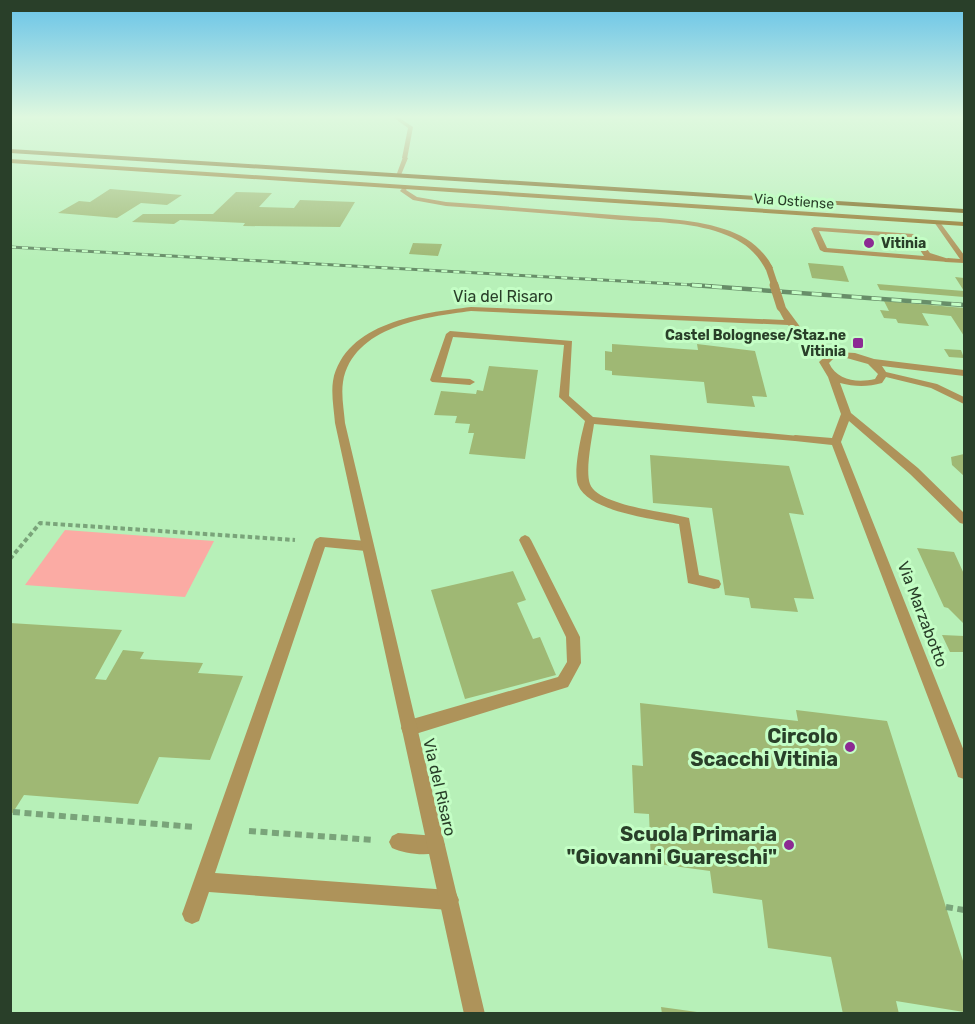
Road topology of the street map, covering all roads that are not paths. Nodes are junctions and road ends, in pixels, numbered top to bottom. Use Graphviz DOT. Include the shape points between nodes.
graph roads {
  1 [pos="68,165"];
  2 [pos="233,165"];
  3 [pos="402,165"];
  4 [pos="398,175"];
  5 [pos="405,187"];
  6 [pos="964,211"];
  7 [pos="937,222"];
  8 [pos="964,224"];
  9 [pos="948,260"];
  10 [pos="964,260"];
  11 [pos="787,322"];
  12 [pos="837,355"];
  13 [pos="872,362"];
  14 [pos="932,370"];
  15 [pos="964,373"];
  16 [pos="883,374"];
  17 [pos="833,376"];
  18 [pos="470,382"];
  19 [pos="934,386"];
  20 [pos="964,401"];
  21 [pos="846,414"];
  22 [pos="590,420"];
  23 [pos="836,442"];
  24 [pos="964,520"];
  25 [pos="525,540"];
  26 [pos="366,546"];
  27 [pos="714,584"];
  28 [pos="409,728"];
  29 [pos="964,771"];
  30 [pos="398,842"];
  31 [pos="436,845"];
  32 [pos="203,882"];
  33 [pos="449,900"];
  34 [pos="192,914"];
  35 [pos="475,1014"];
  1 -- 5 [label="main road, Via Ostiense"];
  2 -- 4 [label="main road"];
  3 -- 4 [label="street"];
  4 -- 6 [label="main road"];
  5 -- 7 [label="main road, Via Ostiense"];
  5 -- 11 [label="street, bridge" via="403,191 410,197 446,204 664,220 714,228 739,238 763,256"];
  7 -- 8 [label="main road, Via Ostiense"];
  7 -- 10 [label="street"];
  9 -- 9 [label="street" via="927,255 914,236 814,229 824,250"];
  9 -- 10 [label="street"];
  11 -- 12 [label="street"];
  11 -- 26 [label="street, Via del Risaro" via="495,309 441,313 388,327 352,354 338,381 340,423"];
  12 -- 13 [label="street"];
  12 -- 17 [label="street" via="824,362"];
  13 -- 14 [label="street"];
  13 -- 16 [label="street"];
  14 -- 15 [label="street"];
  14 -- 19 [label="street"];
  16 -- 17 [label="street" via="879,381 870,384"];
  16 -- 19 [label="street"];
  17 -- 21 [label="street"];
  18 -- 22 [label="street" via="435,380 450,334 569,343 564,397"];
  19 -- 20 [label="street"];
  21 -- 23 [label="street"];
  21 -- 24 [label="street" via="914,471"];
  22 -- 23 [label="street"];
  22 -- 27 [label="street" via="584,484 591,495 610,505 685,521 693,579"];
  23 -- 29 [label="street, Via Marzabotto"];
  25 -- 28 [label="street" via="573,637 574,663 563,682"];
  26 -- 28 [label="street, Via del Risaro"];
  26 -- 32 [label="street" via="320,542"];
  28 -- 31 [label="street, Via del Risaro"];
  30 -- 31 [label="street"];
  31 -- 33 [label="street, Via del Risaro"];
  32 -- 33 [label="street"];
  32 -- 34 [label="street"];
  33 -- 35 [label="street, Via del Risaro"];
}
